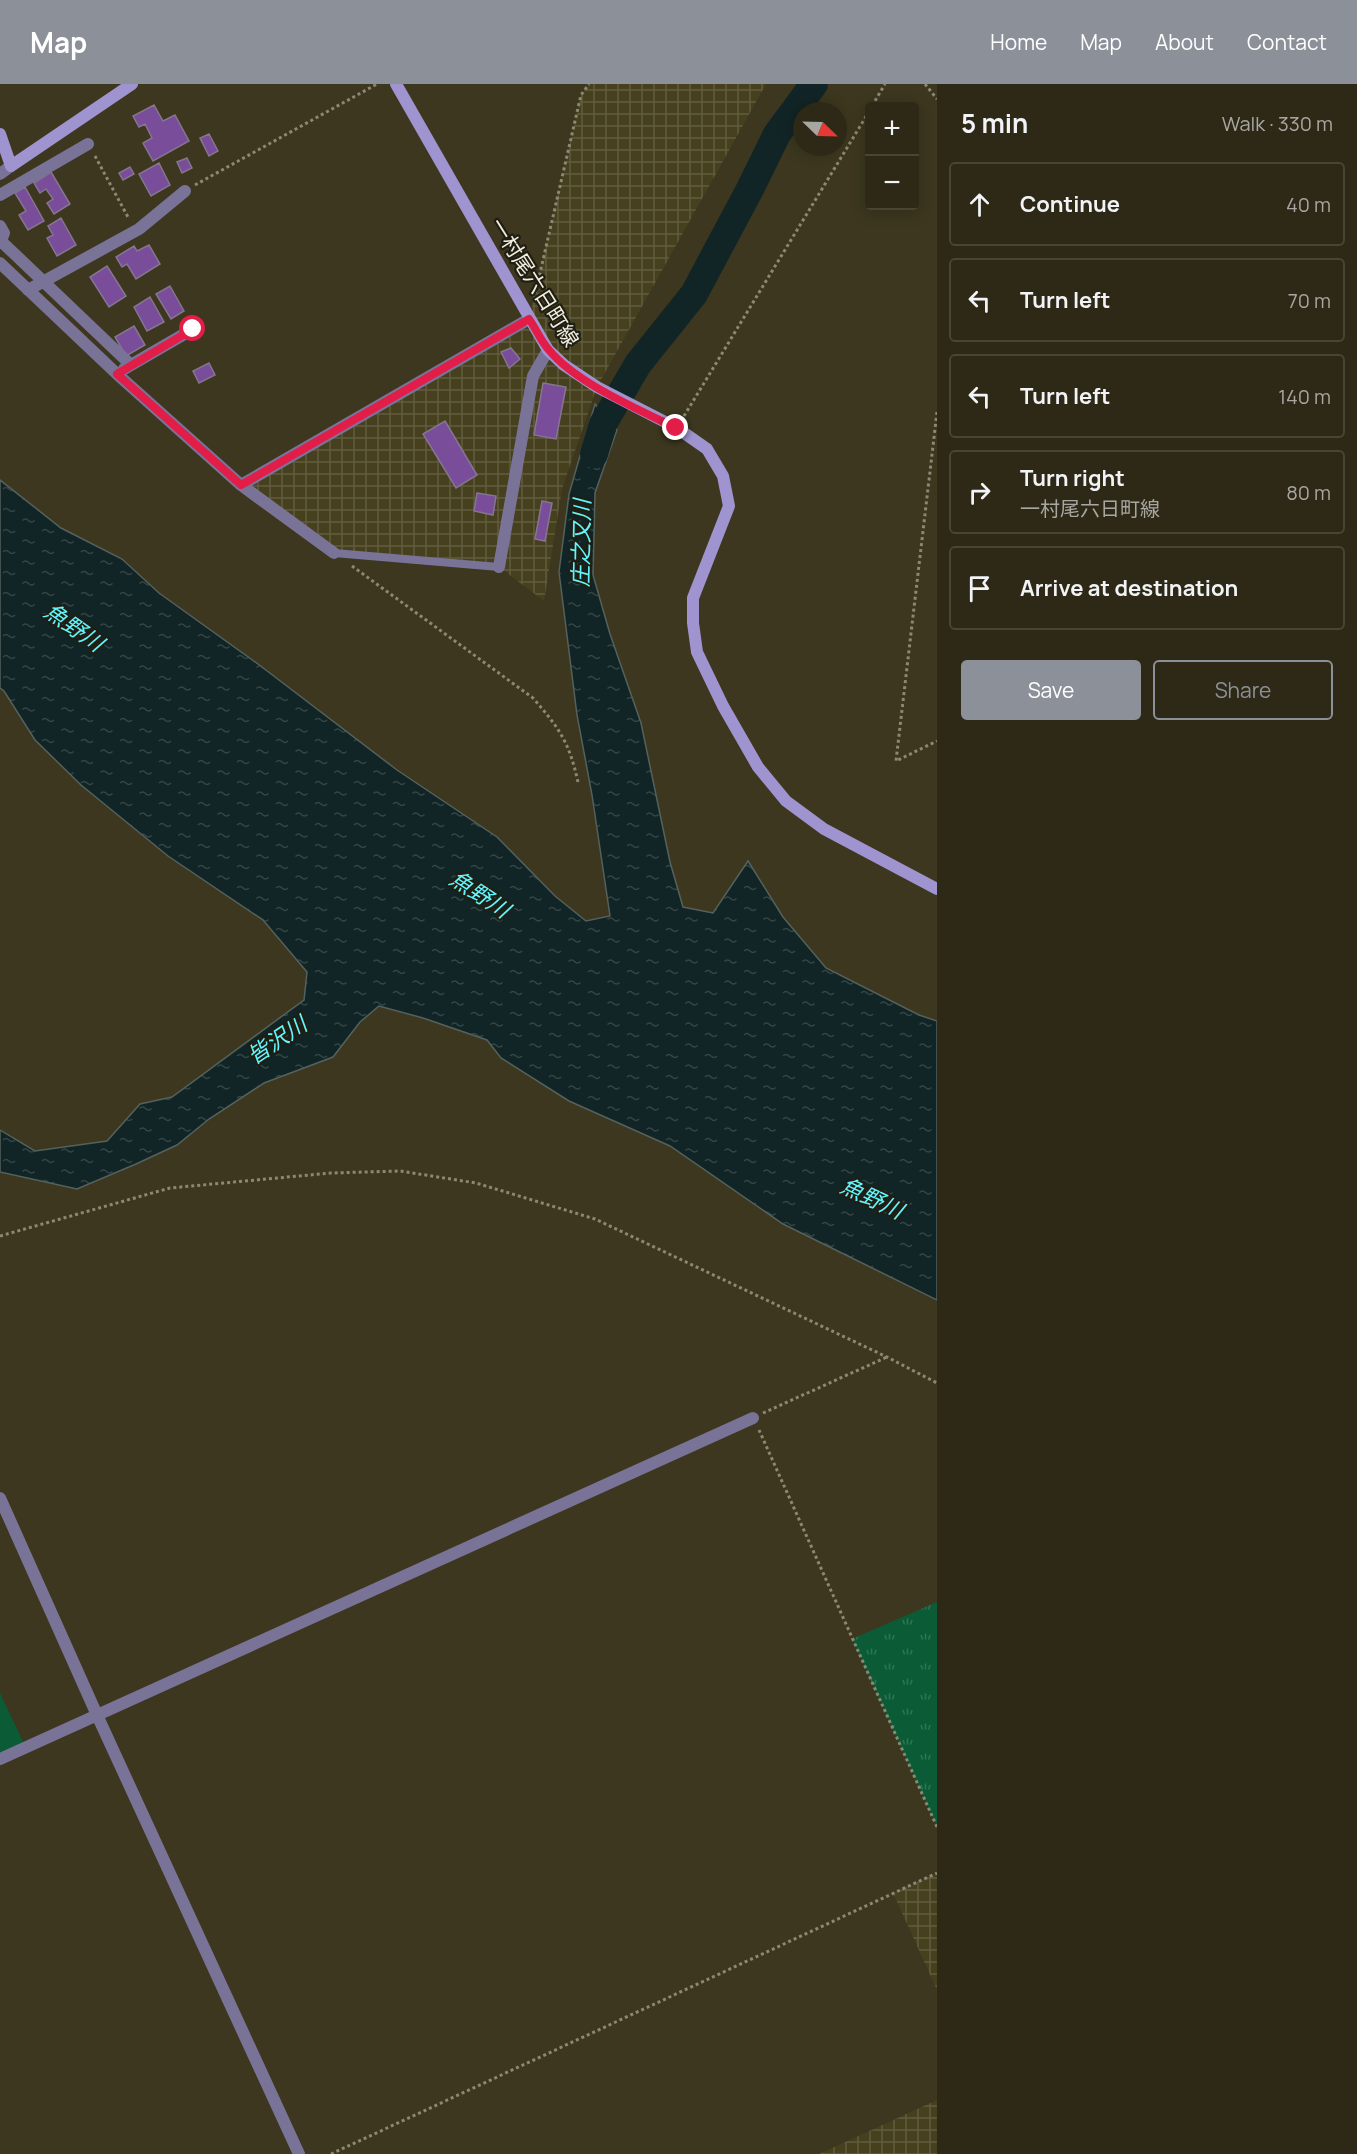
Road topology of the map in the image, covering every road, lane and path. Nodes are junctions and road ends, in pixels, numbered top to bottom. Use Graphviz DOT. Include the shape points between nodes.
graph roads {
  1 [pos="132,84"];
  2 [pos="377,84"];
  3 [pos="396,84"];
  4 [pos="589,84"];
  5 [pos="885,84"];
  6 [pos="925,84"];
  7 [pos="937,99"];
  8 [pos="874,102"];
  9 [pos="865,118"];
  10 [pos="0,134"];
  11 [pos="88,144"];
  12 [pos="11,166"];
  13 [pos="0,174"];
  14 [pos="185,191"];
  15 [pos="0,195"];
  16 [pos="131,222"];
  17 [pos="0,226"];
  18 [pos="1,243"];
  19 [pos="0,263"];
  20 [pos="44,281"];
  21 [pos="28,290"];
  22 [pos="529,319"];
  23 [pos="193,329"];
  24 [pos="548,350"];
  25 [pos="130,365"];
  26 [pos="117,374"];
  27 [pos="937,412"];
  28 [pos="673,426"];
  29 [pos="241,485"];
  30 [pos="334,553"];
  31 [pos="499,567"];
  32 [pos="937,741"];
  33 [pos="578,782"];
  34 [pos="937,889"];
  35 [pos="0,1236"];
  36 [pos="887,1356"];
  37 [pos="937,1383"];
  38 [pos="753,1418"];
  39 [pos="0,1498"];
  40 [pos="97,1715"];
  41 [pos="0,1760"];
  42 [pos="937,1827"];
  43 [pos="937,1873"];
  44 [pos="299,2154"];
  45 [pos="331,2154"];
  1 -- 12 [label="main road"];
  2 -- 14 [label="path"];
  3 -- 22 [label="main road, 一村尾六日町線"];
  4 -- 22 [label="path" via="581,95"];
  5 -- 8 [label="path"];
  6 -- 7 [label="path"];
  9 -- 28 [label="path"];
  10 -- 12 [label="main road"];
  11 -- 15 [label="street"];
  11 -- 16 [label="path"];
  12 -- 13 [label="street"];
  14 -- 20 [label="street" via="139,229"];
  17 -- 18 [label="street" via="4,233"];
  18 -- 20 [label="street"];
  19 -- 21 [label="street"];
  20 -- 21 [label="street"];
  20 -- 25 [label="street"];
  21 -- 26 [label="street"];
  22 -- 24 [label="main road, 一村尾六日町線"];
  22 -- 29 [label="street"];
  23 -- 25 [label="street"];
  24 -- 28 [label="main road, 一村尾六日町線" via="597,387"];
  24 -- 31 [label="street" via="533,376"];
  25 -- 26 [label="street"];
  26 -- 29 [label="street"];
  27 -- 32 [label="path" via="896,761"];
  28 -- 34 [label="main road, 一村尾六日町線" via="708,449 723,476 729,506 693,598 697,652 723,706 758,767 786,801 824,829"];
  29 -- 30 [label="street"];
  30 -- 31 [label="lane"];
  30 -- 33 [label="path" via="533,698 557,726 572,755"];
  35 -- 36 [label="path" via="170,1188 331,1173 400,1171 476,1183 595,1219"];
  36 -- 37 [label="path"];
  36 -- 38 [label="path"];
  38 -- 40 [label="street"];
  38 -- 42 [label="path"];
  39 -- 40 [label="street"];
  40 -- 41 [label="street"];
  40 -- 44 [label="street"];
  43 -- 45 [label="path"];
}
